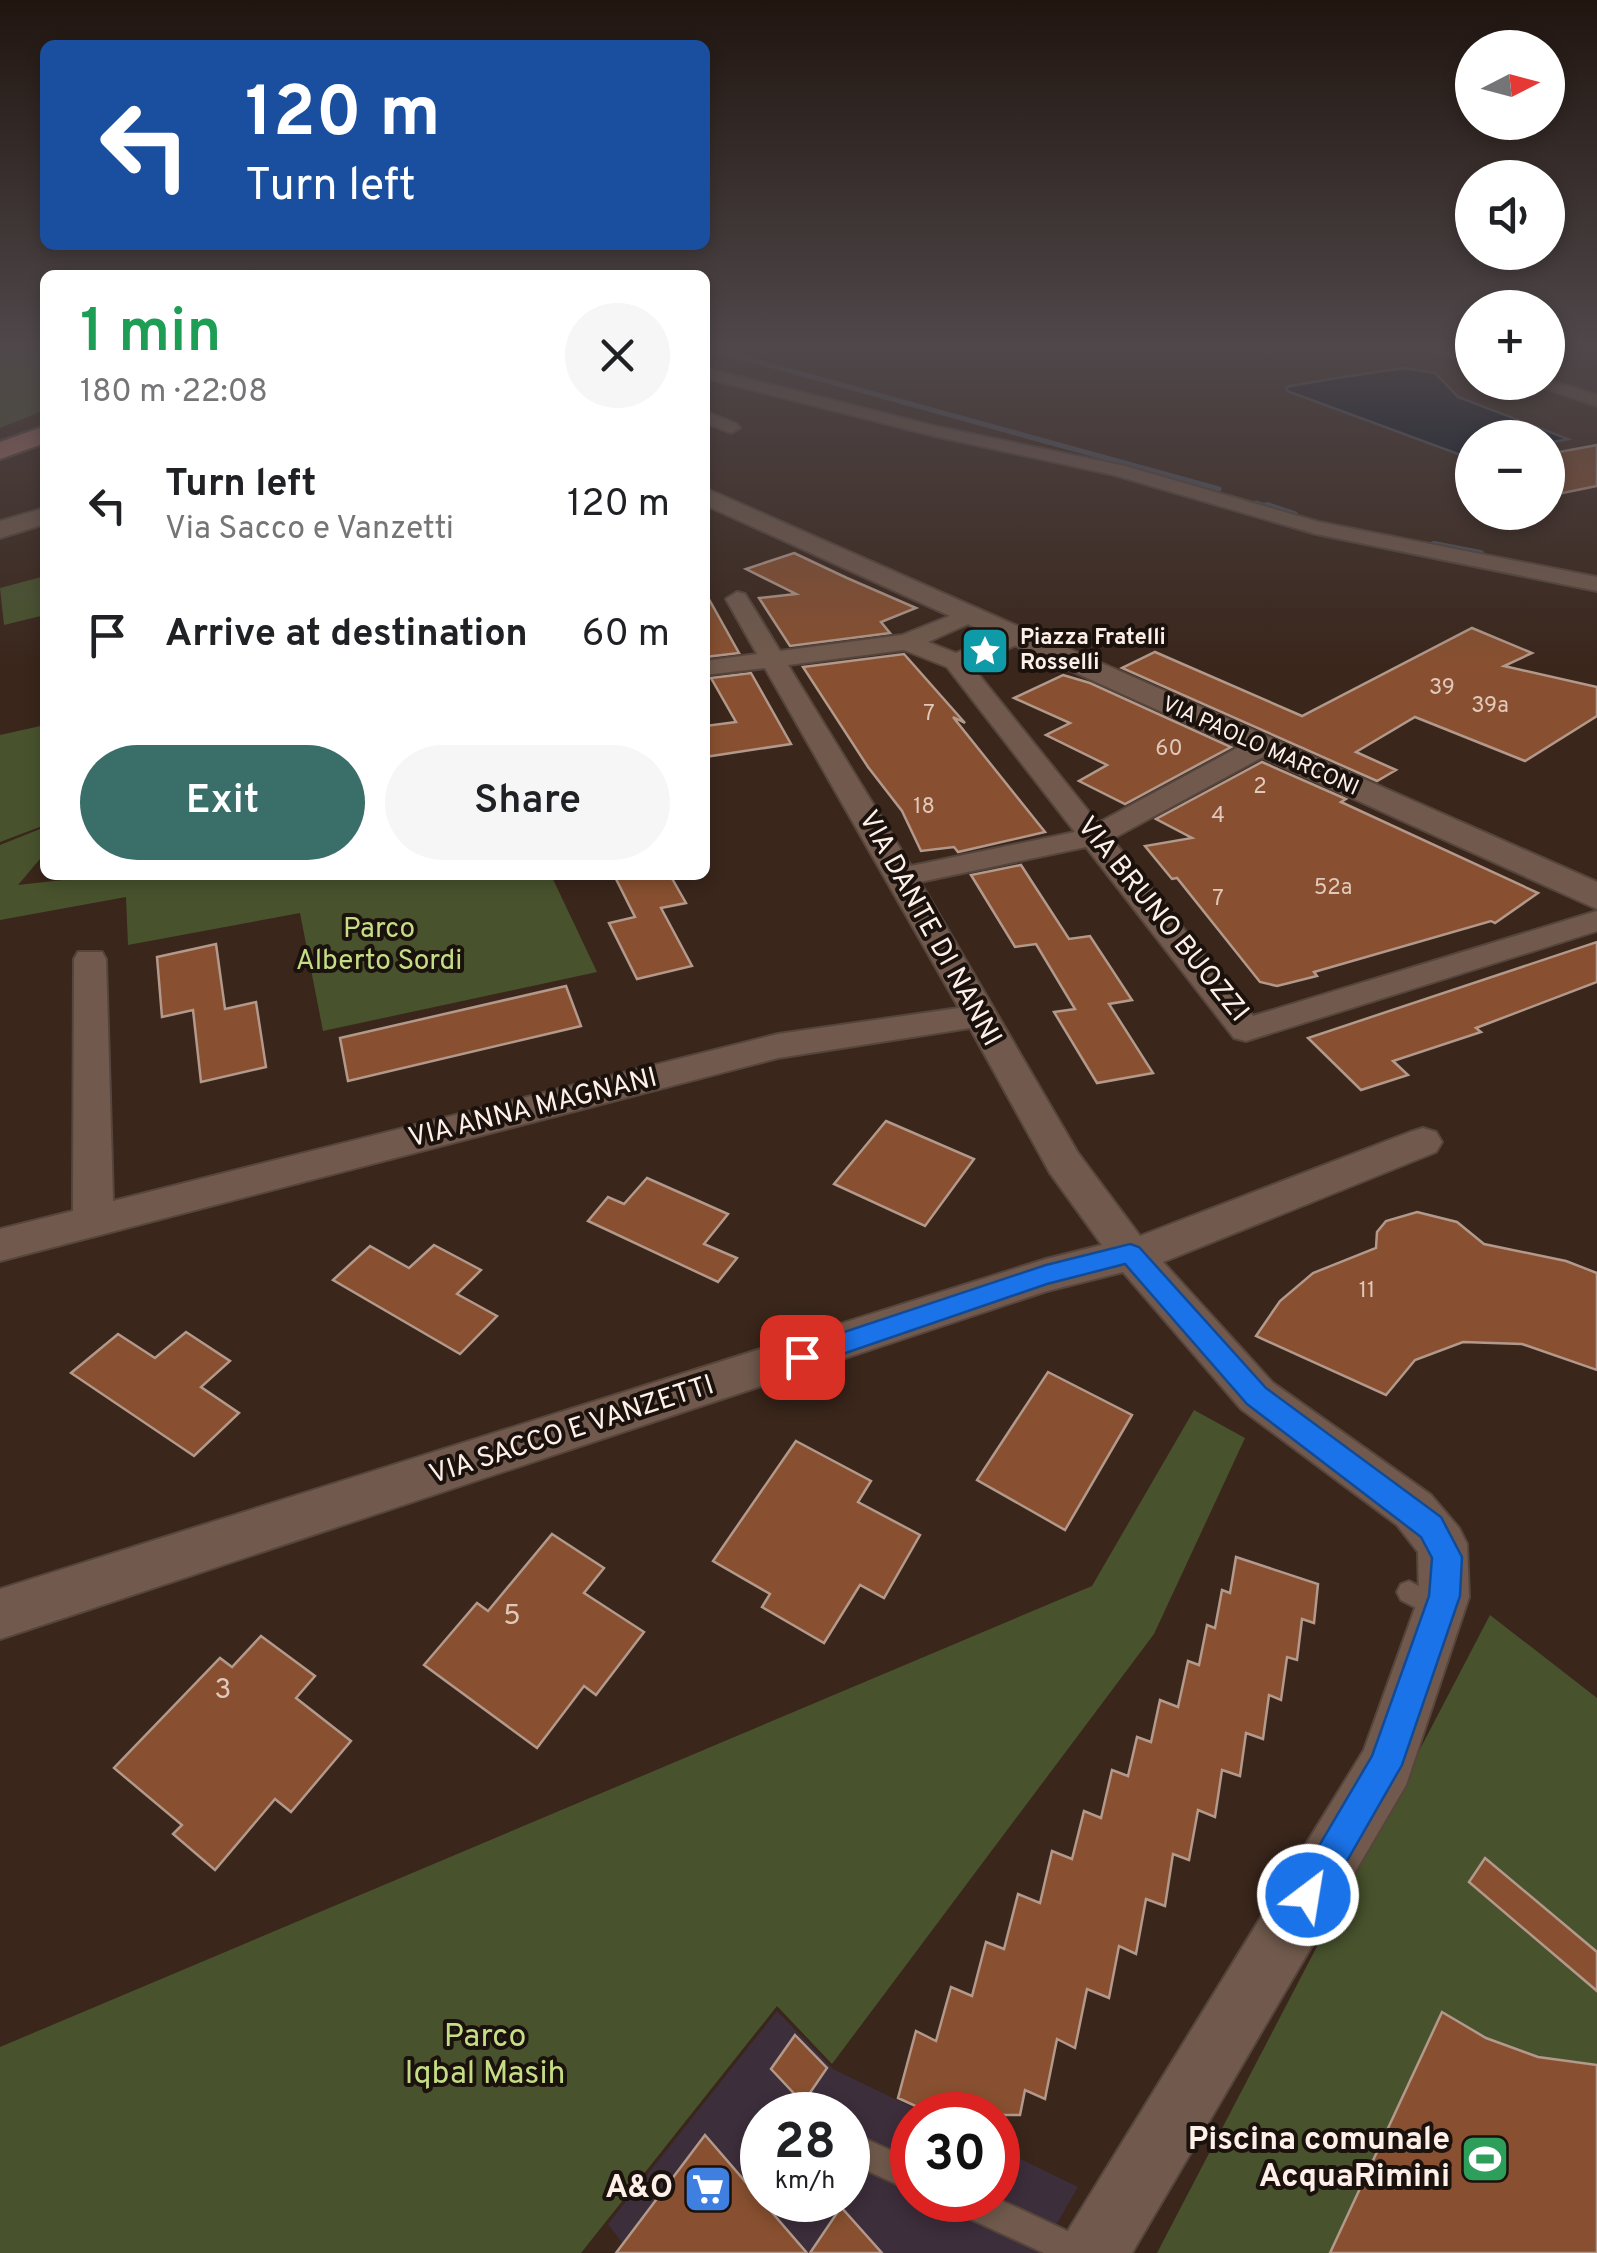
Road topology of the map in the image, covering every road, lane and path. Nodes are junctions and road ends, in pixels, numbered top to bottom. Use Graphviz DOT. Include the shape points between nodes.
graph roads {
  1 [pos="1043,454"];
  2 [pos="710,498"];
  3 [pos="40,518"];
  4 [pos="0,530"];
  5 [pos="1597,584"];
  6 [pos="737,599"];
  7 [pos="967,616"];
  8 [pos="1015,637"];
  9 [pos="907,642"];
  10 [pos="772,659"];
  11 [pos="956,662"];
  12 [pos="710,667"];
  13 [pos="1260,747"];
  14 [pos="1094,837"];
  15 [pos="902,877"];
  16 [pos="1597,896"];
  17 [pos="1597,921"];
  18 [pos="90,959"];
  19 [pos="978,1016"];
  20 [pos="1424,1142"];
  21 [pos="93,1221"];
  22 [pos="0,1245"];
  23 [pos="1130,1254"];
  24 [pos="0,1614"];
  25 [pos="1012,2222"];
  26 [pos="1080,2253"];
  27 [pos="1093,2253"];
  1 -- 5 [label="street" via="1316,528"];
  2 -- 7 [label="street, VIA PAOLO MARCONI"];
  3 -- 4 [label="street"];
  6 -- 10 [label="street, VIA DANTE DI NANNI"];
  7 -- 8 [label="street, VIA PAOLO MARCONI"];
  7 -- 9 [label="street"];
  8 -- 11 [label="street"];
  8 -- 13 [label="street, VIA PAOLO MARCONI"];
  9 -- 10 [label="street"];
  9 -- 11 [label="street, VIA BRUNO BUOZZI"];
  10 -- 12 [label="street"];
  10 -- 15 [label="street, VIA DANTE DI NANNI"];
  11 -- 14 [label="street, VIA BRUNO BUOZZI"];
  13 -- 14 [label="street"];
  13 -- 16 [label="street, VIA PAOLO MARCONI"];
  14 -- 15 [label="street"];
  14 -- 17 [label="street, VIA BRUNO BUOZZI" via="1246,1030"];
  15 -- 19 [label="street, VIA DANTE DI NANNI"];
  18 -- 21 [label="street"];
  19 -- 21 [label="street, VIA ANNA MAGNANI" via="778,1046"];
  19 -- 23 [label="street, VIA DANTE DI NANNI" via="1064,1163"];
  20 -- 23 [label="street, VIA SACCO E VANZETTI"];
  21 -- 22 [label="street, VIA ANNA MAGNANI"];
  23 -- 24 [label="street, VIA SACCO E VANZETTI" via="1046,1275"];
  23 -- 27 [label="street, VIA DANTE DI NANNI" via="1257,1396 1431,1527 1447,1557 1424,1601 1386,1765"];
  25 -- 26 [label="lane"];
}
